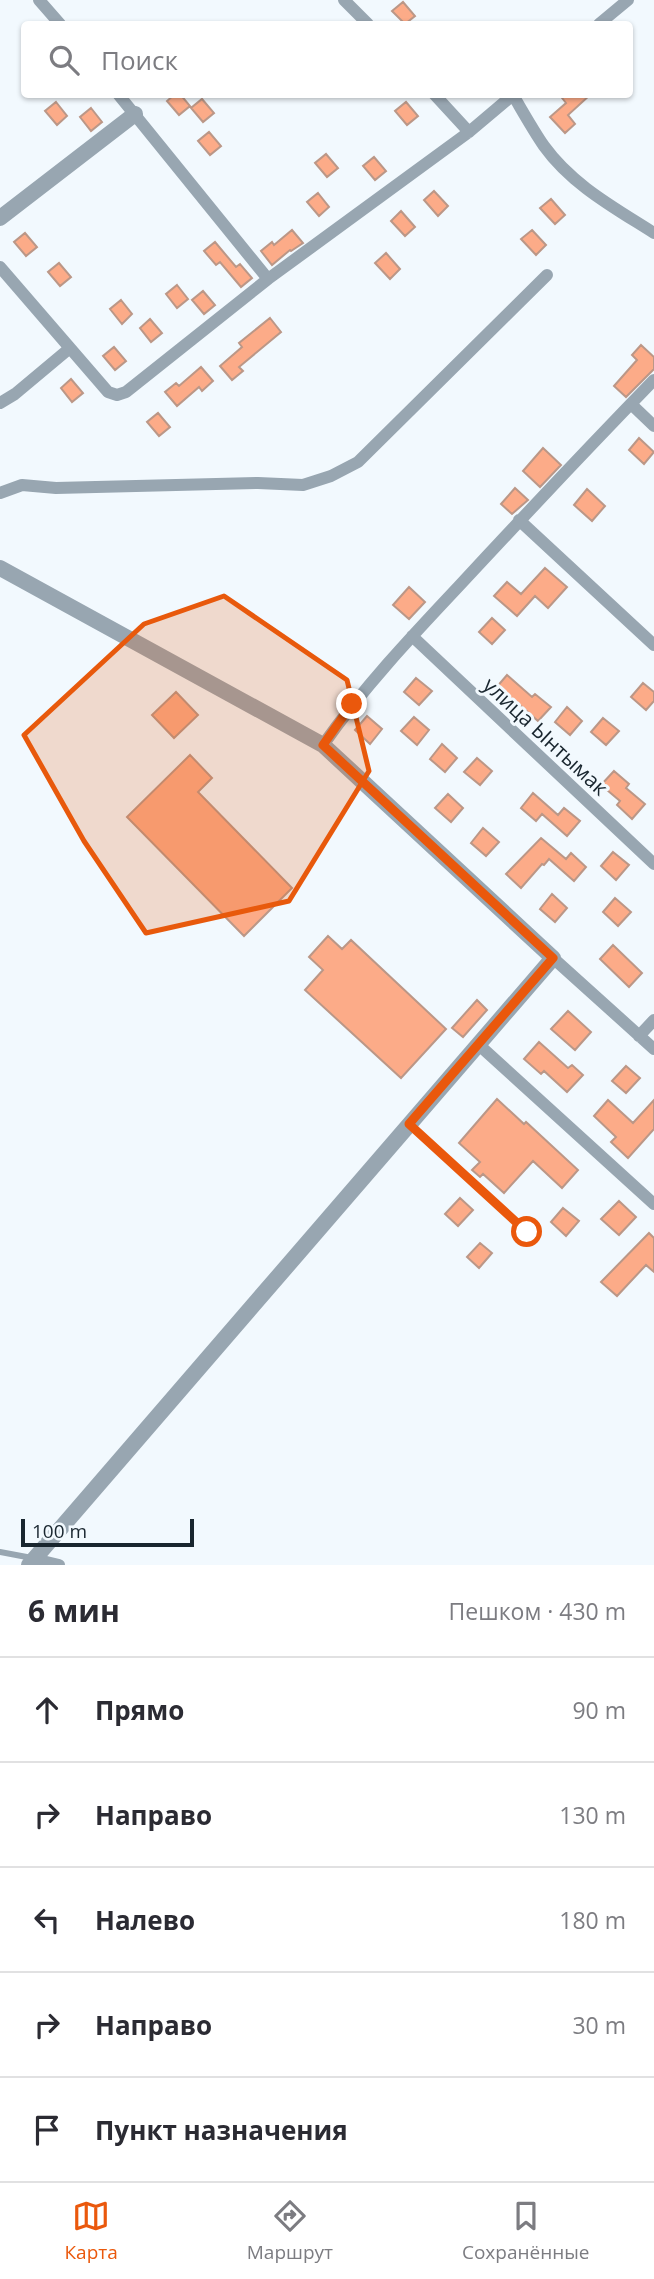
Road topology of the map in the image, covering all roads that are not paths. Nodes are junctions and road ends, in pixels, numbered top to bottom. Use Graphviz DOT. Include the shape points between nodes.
graph roads {
  1 [pos="39,0"];
  2 [pos="344,0"];
  3 [pos="628,0"];
  4 [pos="57,21"];
  5 [pos="365,21"];
  6 [pos="603,21"];
  7 [pos="121,98"];
  8 [pos="438,98"];
  9 [pos="510,98"];
  10 [pos="516,98"];
  11 [pos="135,114"];
  12 [pos="469,132"];
  13 [pos="0,218"];
  14 [pos="654,233"];
  15 [pos="0,267"];
  16 [pos="547,275"];
  17 [pos="268,279"];
  18 [pos="70,348"];
  19 [pos="654,380"];
  20 [pos="0,403"];
  21 [pos="631,404"];
  22 [pos="654,426"];
  23 [pos="0,493"];
  24 [pos="519,520"];
  25 [pos="0,568"];
  26 [pos="412,636"];
  27 [pos="654,645"];
  28 [pos="323,745"];
  29 [pos="654,864"];
  30 [pos="553,958"];
  31 [pos="654,1020"];
  32 [pos="639,1036"];
  33 [pos="479,1045"];
  34 [pos="654,1049"];
  35 [pos="409,1124"];
  36 [pos="654,1204"];
  37 [pos="527,1232"];
  38 [pos="0,1552"];
  39 [pos="32,1562"];
  40 [pos="59,1565"];
  1 -- 4 [label="street"];
  2 -- 5 [label="street"];
  3 -- 6 [label="street"];
  7 -- 11 [label="street"];
  8 -- 12 [label="street"];
  9 -- 12 [label="street"];
  10 -- 14 [label="street" via="544,147 567,172"];
  11 -- 13 [label="street"];
  11 -- 17 [label="street"];
  12 -- 17 [label="street"];
  15 -- 18 [label="street"];
  16 -- 23 [label="street" via="358,461 331,476 303,485 22,485"];
  17 -- 18 [label="street" via="126,392 108,392"];
  18 -- 20 [label="street"];
  19 -- 21 [label="street"];
  21 -- 22 [label="street"];
  21 -- 24 [label="street"];
  24 -- 26 [label="street"];
  24 -- 27 [label="street"];
  25 -- 28 [label="street"];
  26 -- 28 [label="street"];
  26 -- 29 [label="street, улица Ынтымак"];
  28 -- 30 [label="street"];
  30 -- 32 [label="street"];
  30 -- 33 [label="street"];
  31 -- 32 [label="street"];
  32 -- 34 [label="street"];
  33 -- 35 [label="street"];
  33 -- 36 [label="street"];
  35 -- 37 [label="lane"];
  35 -- 39 [label="street"];
  38 -- 39 [label="lane"];
  39 -- 40 [label="street"];
}
